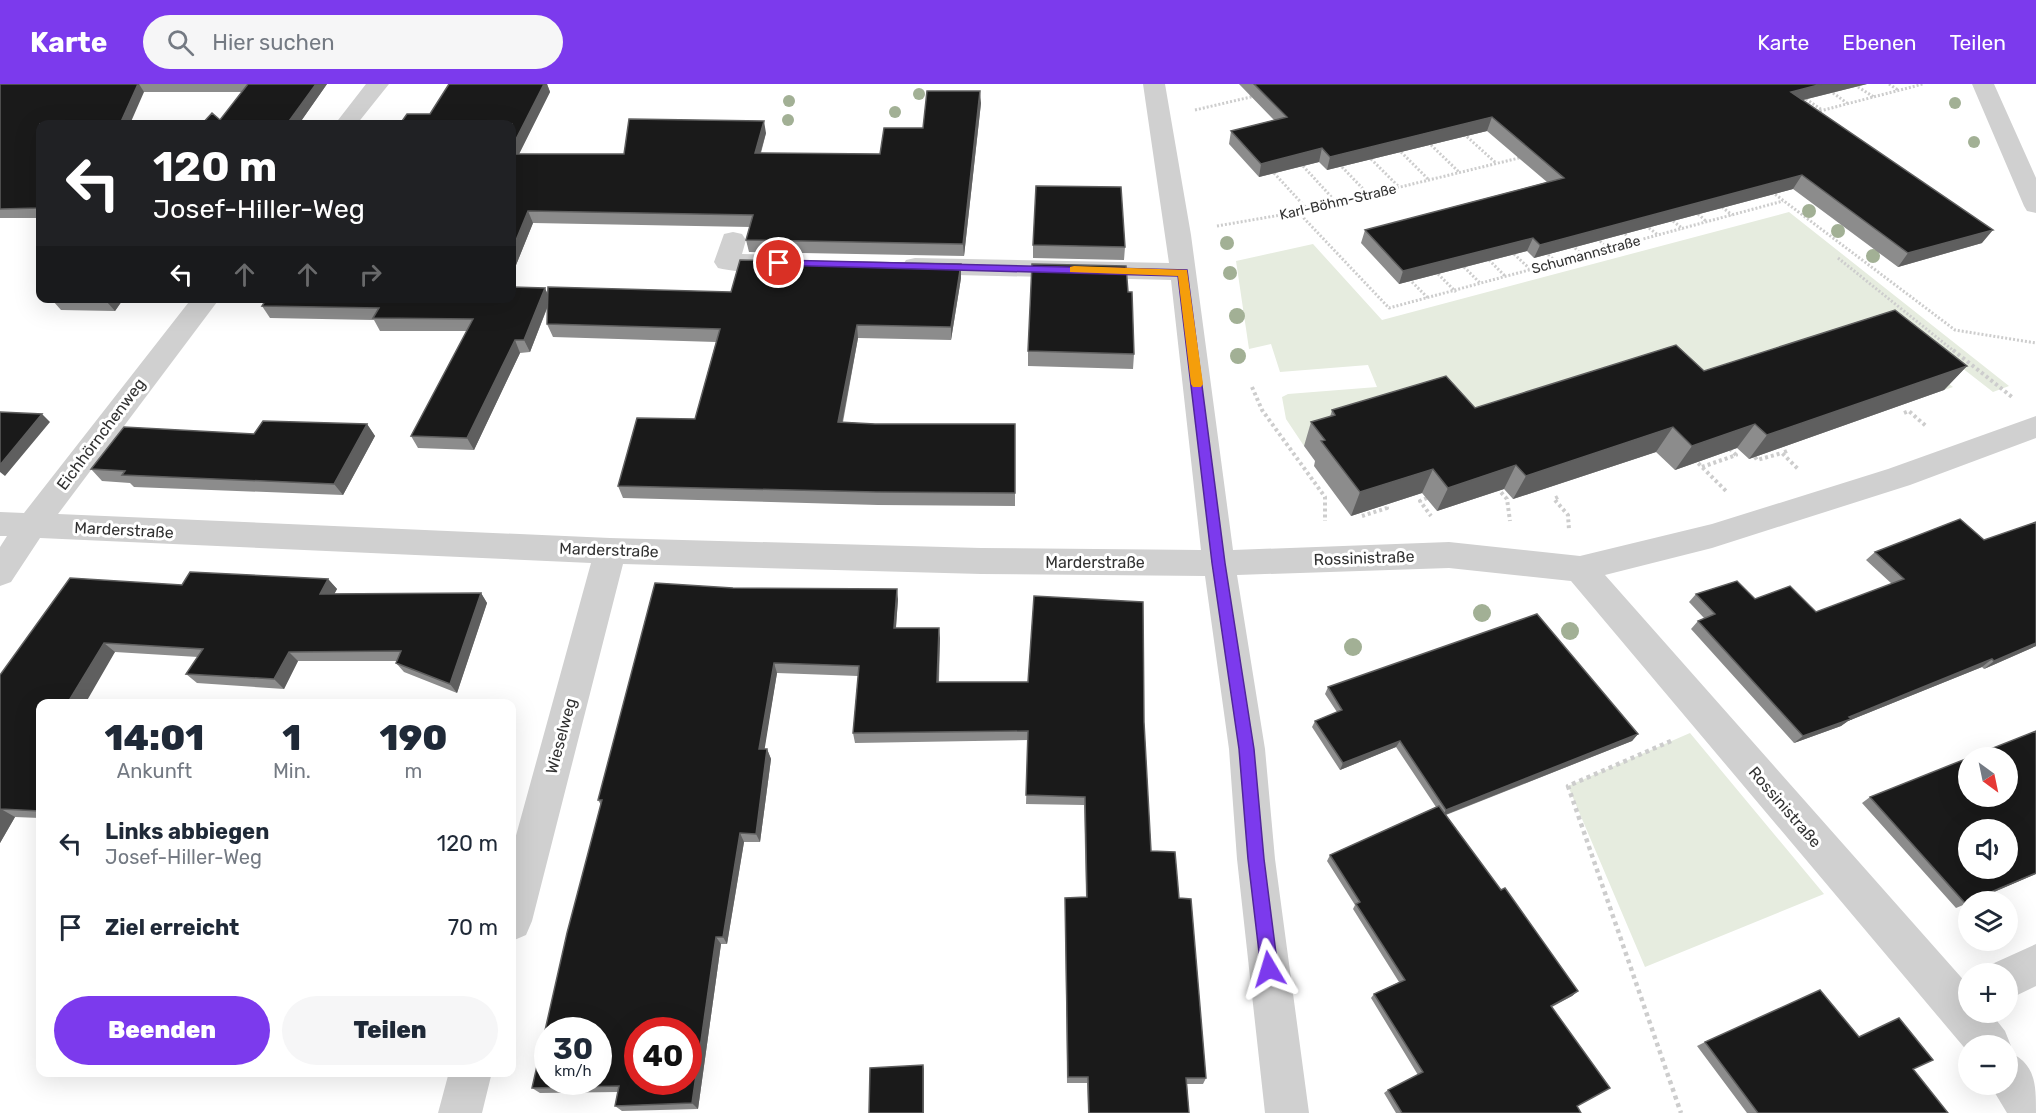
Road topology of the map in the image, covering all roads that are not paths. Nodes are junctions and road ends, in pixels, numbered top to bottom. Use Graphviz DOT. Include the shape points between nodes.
graph roads {
  1 [pos="378,84"];
  2 [pos="1154,84"];
  3 [pos="1983,84"];
  4 [pos="349,120"];
  5 [pos="2036,206"];
  6 [pos="733,240"];
  7 [pos="802,264"];
  8 [pos="895,266"];
  9 [pos="1183,272"];
  10 [pos="203,303"];
  11 [pos="2036,427"];
  12 [pos="0,524"];
  13 [pos="32,525"];
  14 [pos="610,551"];
  15 [pos="1575,553"];
  16 [pos="1219,563"];
  17 [pos="0,573"];
  18 [pos="516,906"];
  19 [pos="2036,964"];
  20 [pos="2018,973"];
  21 [pos="1958,998"];
  22 [pos="470,1077"];
  23 [pos="2018,1091"];
  24 [pos="460,1113"];
  25 [pos="1287,1113"];
  26 [pos="2032,1113"];
  1 -- 4 [label="street"];
  2 -- 9 [label="street"];
  3 -- 5 [label="street"];
  6 -- 7 [label="street" via="727,262"];
  8 -- 9 [label="street"];
  9 -- 16 [label="street"];
  10 -- 13 [label="street, Eichhörnchenweg"];
  11 -- 15 [label="street, Rossinistraße" via="1899,477 1712,536"];
  12 -- 13 [label="street, Marderstraße"];
  13 -- 14 [label="street, Marderstraße"];
  13 -- 17 [label="street, Eichhörnchenweg"];
  14 -- 16 [label="street, Marderstraße"];
  14 -- 18 [label="street, Wieselweg"];
  15 -- 16 [label="street, Rossinistraße"];
  15 -- 21 [label="street, Rossinistraße" via="1713,724"];
  16 -- 25 [label="street" via="1246,749"];
  19 -- 20 [label="street"];
  22 -- 24 [label="street"];
  23 -- 26 [label="street"];
}
